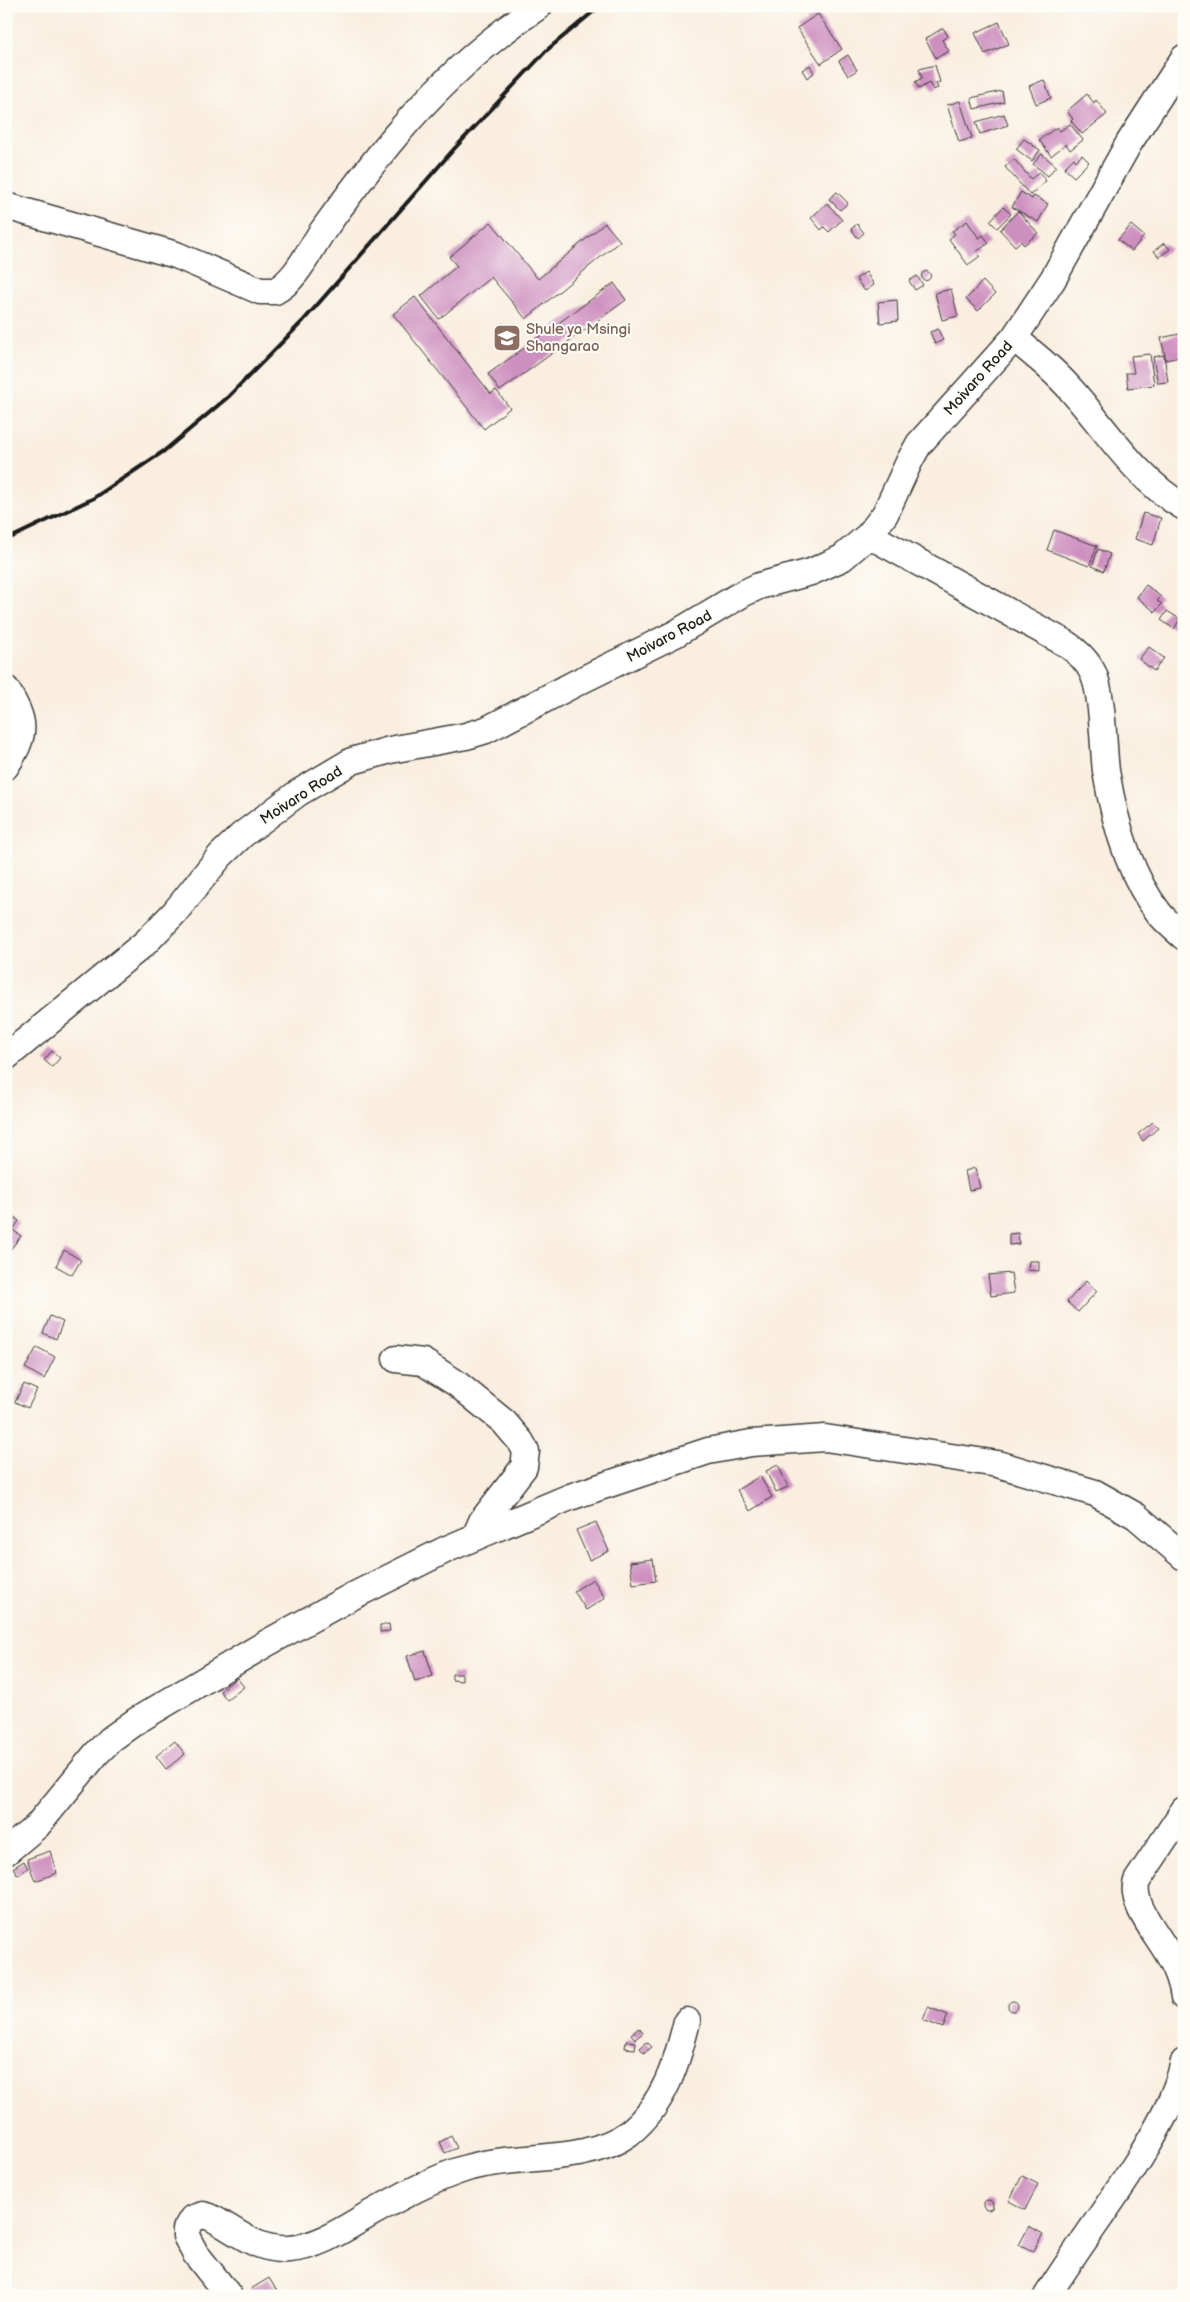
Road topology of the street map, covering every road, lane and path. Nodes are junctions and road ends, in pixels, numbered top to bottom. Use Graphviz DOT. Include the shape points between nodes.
graph roads {
  1 [pos="539,6"];
  2 [pos="1184,58"];
  3 [pos="6,206"];
  4 [pos="1014,338"];
  5 [pos="1184,507"];
  6 [pos="868,535"];
  7 [pos="6,689"];
  8 [pos="6,766"];
  9 [pos="1184,937"];
  10 [pos="6,1058"];
  11 [pos="396,1360"];
  12 [pos="475,1537"];
  13 [pos="1184,1557"];
  14 [pos="1184,1810"];
  15 [pos="6,1852"];
  16 [pos="1184,1997"];
  17 [pos="687,2021"];
  18 [pos="1184,2062"];
  19 [pos="229,2296"];
  20 [pos="1047,2296"];
  1 -- 3 [label="street" via="463,63 430,96 362,178 293,275 275,291 260,291 176,255"];
  2 -- 4 [label="street, Moivaro Road" via="1129,143 1053,279"];
  4 -- 5 [label="street" via="1047,364 1072,390 1165,496"];
  4 -- 6 [label="street, Moivaro Road" via="919,444 889,509"];
  6 -- 9 [label="street" via="1065,643 1087,662 1096,679 1106,771 1126,850 1158,913"];
  6 -- 10 [label="street, Moivaro Road" via="851,552 831,564 742,594 675,634 486,730 352,761 298,793 242,835 220,856 175,912 144,943"];
  7 -- 8 [label="street" via="17,707 22,725 19,745"];
  11 -- 12 [label="street" via="423,1362 456,1383 504,1422 526,1451 524,1467 482,1521"];
  12 -- 13 [label="street" via="570,1497 708,1451 752,1443 825,1438 998,1464 1086,1490 1136,1516"];
  12 -- 15 [label="street" via="305,1621 136,1721 96,1754 37,1826"];
  14 -- 16 [label="street" via="1137,1881 1134,1892 1176,1969"];
  17 -- 19 [label="street" via="676,2062 661,2096 642,2121 609,2144 587,2151 469,2168 411,2192 334,2235 291,2249 270,2249 253,2244 210,2217 203,2215 192,2219 186,2229 188,2240"];
  18 -- 20 [label="street" via="1164,2117"];
}
